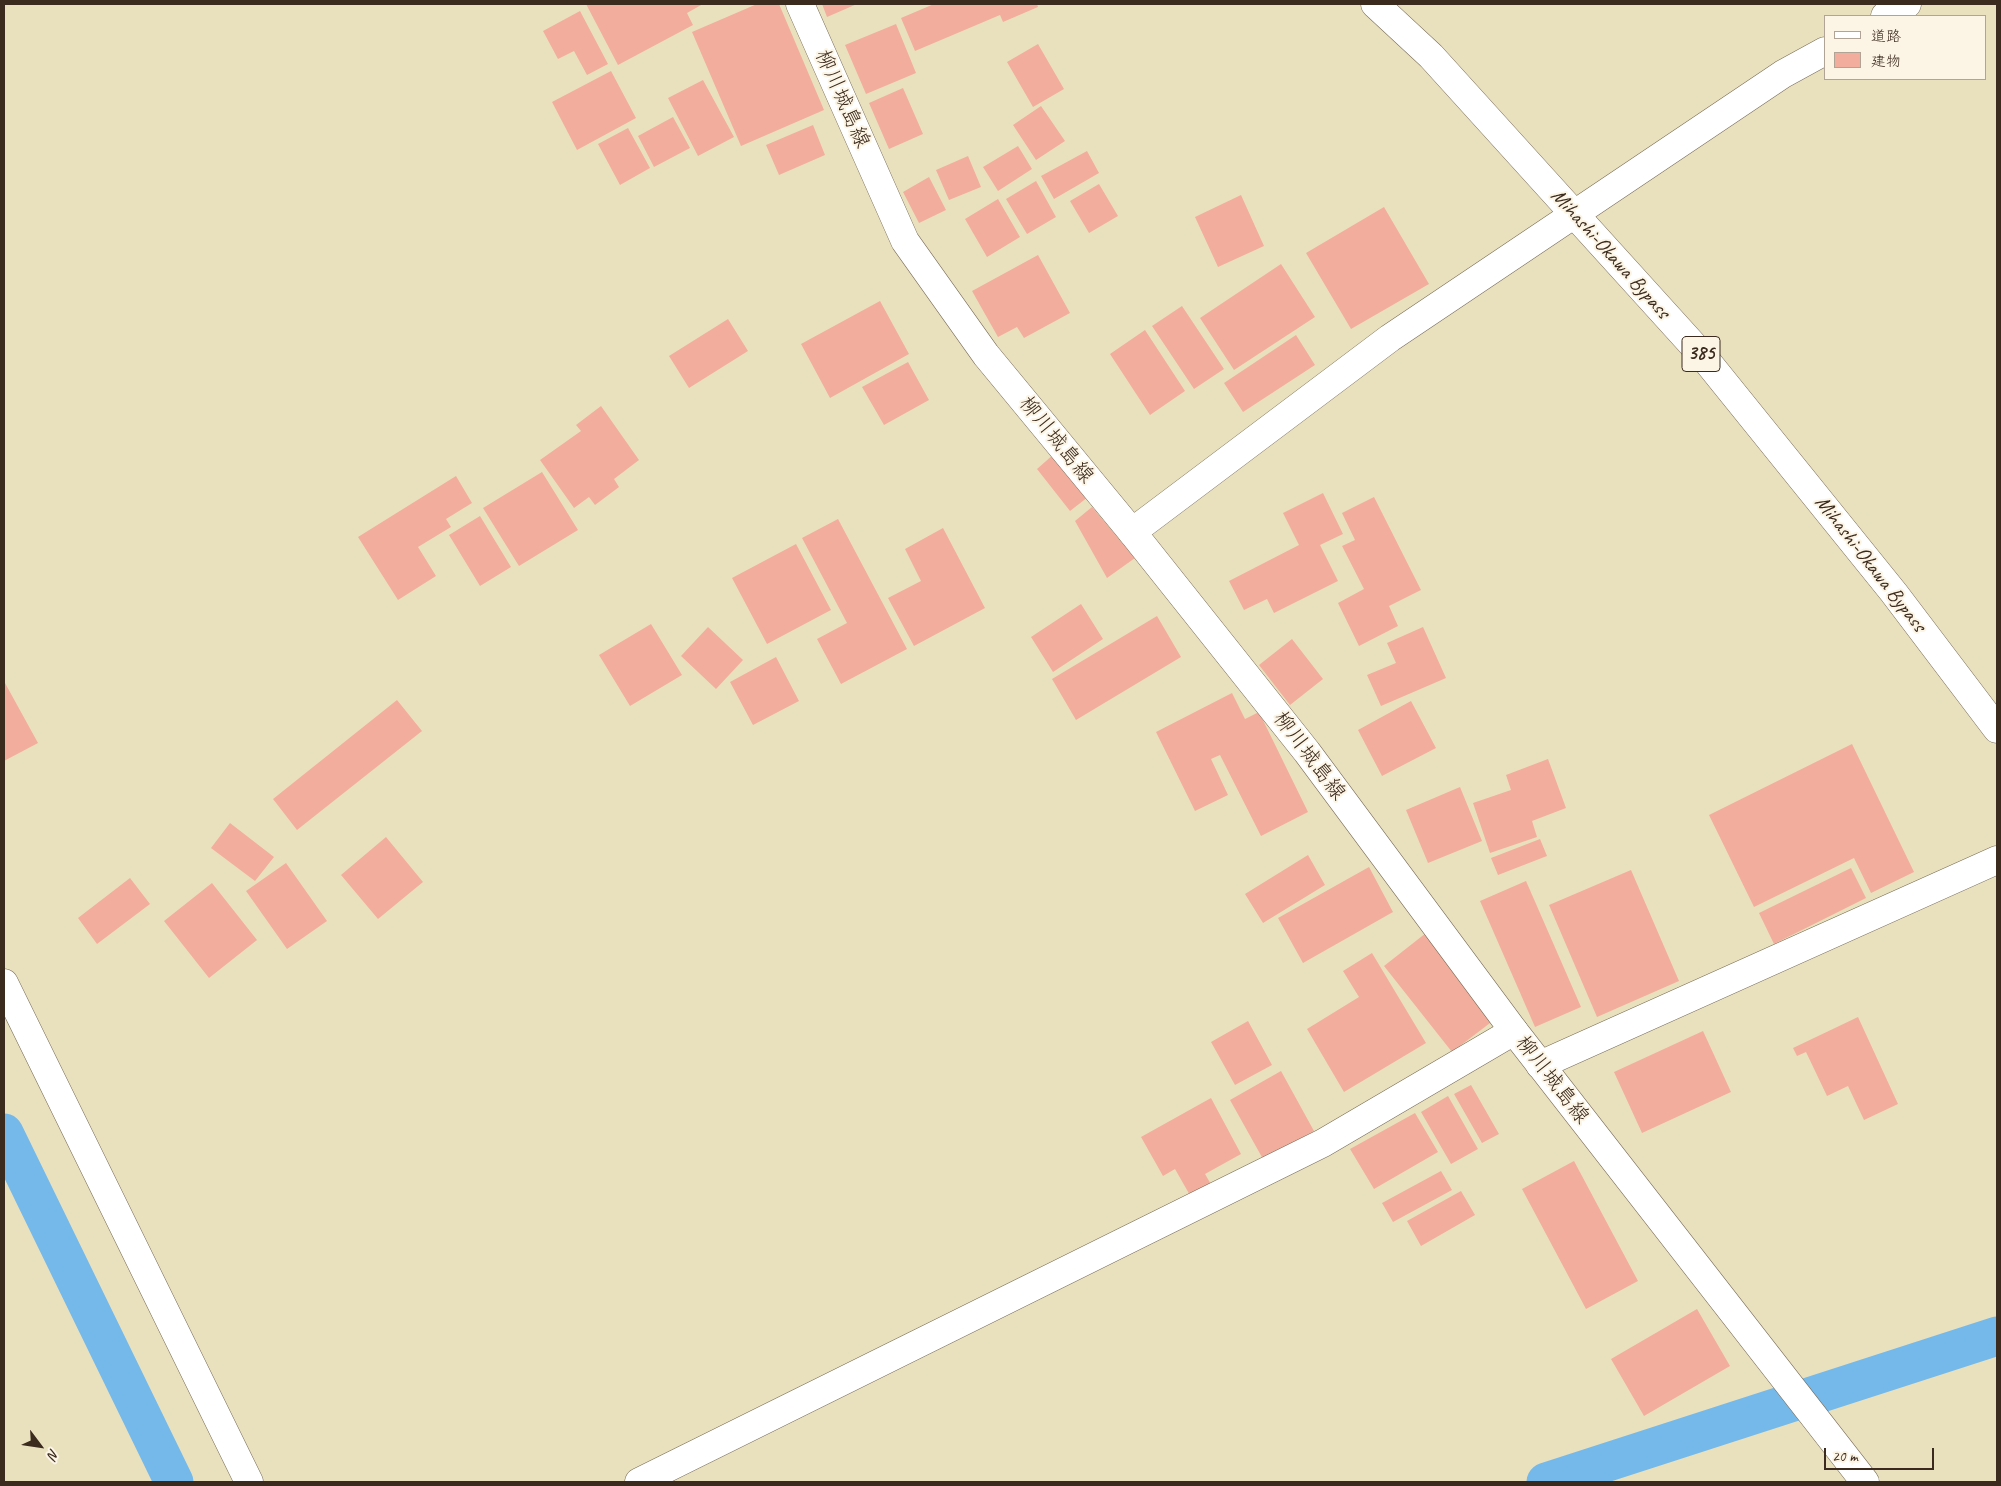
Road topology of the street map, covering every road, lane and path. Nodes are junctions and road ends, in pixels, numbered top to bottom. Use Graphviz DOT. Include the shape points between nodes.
graph roads {
  1 [pos="800,4"];
  2 [pos="1375,4"];
  3 [pos="1907,4"];
  4 [pos="1887,15"];
  5 [pos="1824,52"];
  6 [pos="1575,215"];
  7 [pos="1132,532"];
  8 [pos="1997,729"];
  9 [pos="1997,860"];
  10 [pos="4,983"];
  11 [pos="1514,1031"];
  12 [pos="1540,1065"];
  13 [pos="670,1475"];
  14 [pos="249,1482"];
  15 [pos="639,1482"];
  16 [pos="1865,1482"];
  1 -- 7 [label="main road, 柳川城島線" via="905,241 986,355"];
  2 -- 6 [label="main road, Mihashi-Okawa Bypass / 385" via="1431,56"];
  3 -- 4 [label="main road"];
  5 -- 6 [label="main road" via="1784,74"];
  6 -- 7 [label="main road" via="1390,338"];
  6 -- 8 [label="main road, Mihashi-Okawa Bypass / 385" via="1702,355 1894,593"];
  7 -- 11 [label="main road, 柳川城島線" via="1307,752"];
  9 -- 12 [label="main road"];
  10 -- 14 [label="main road"];
  11 -- 12 [label="main road, 柳川城島線"];
  11 -- 13 [label="main road" via="1323,1143"];
  12 -- 16 [label="main road, 柳川城島線"];
  13 -- 15 [label="main road"];
}
